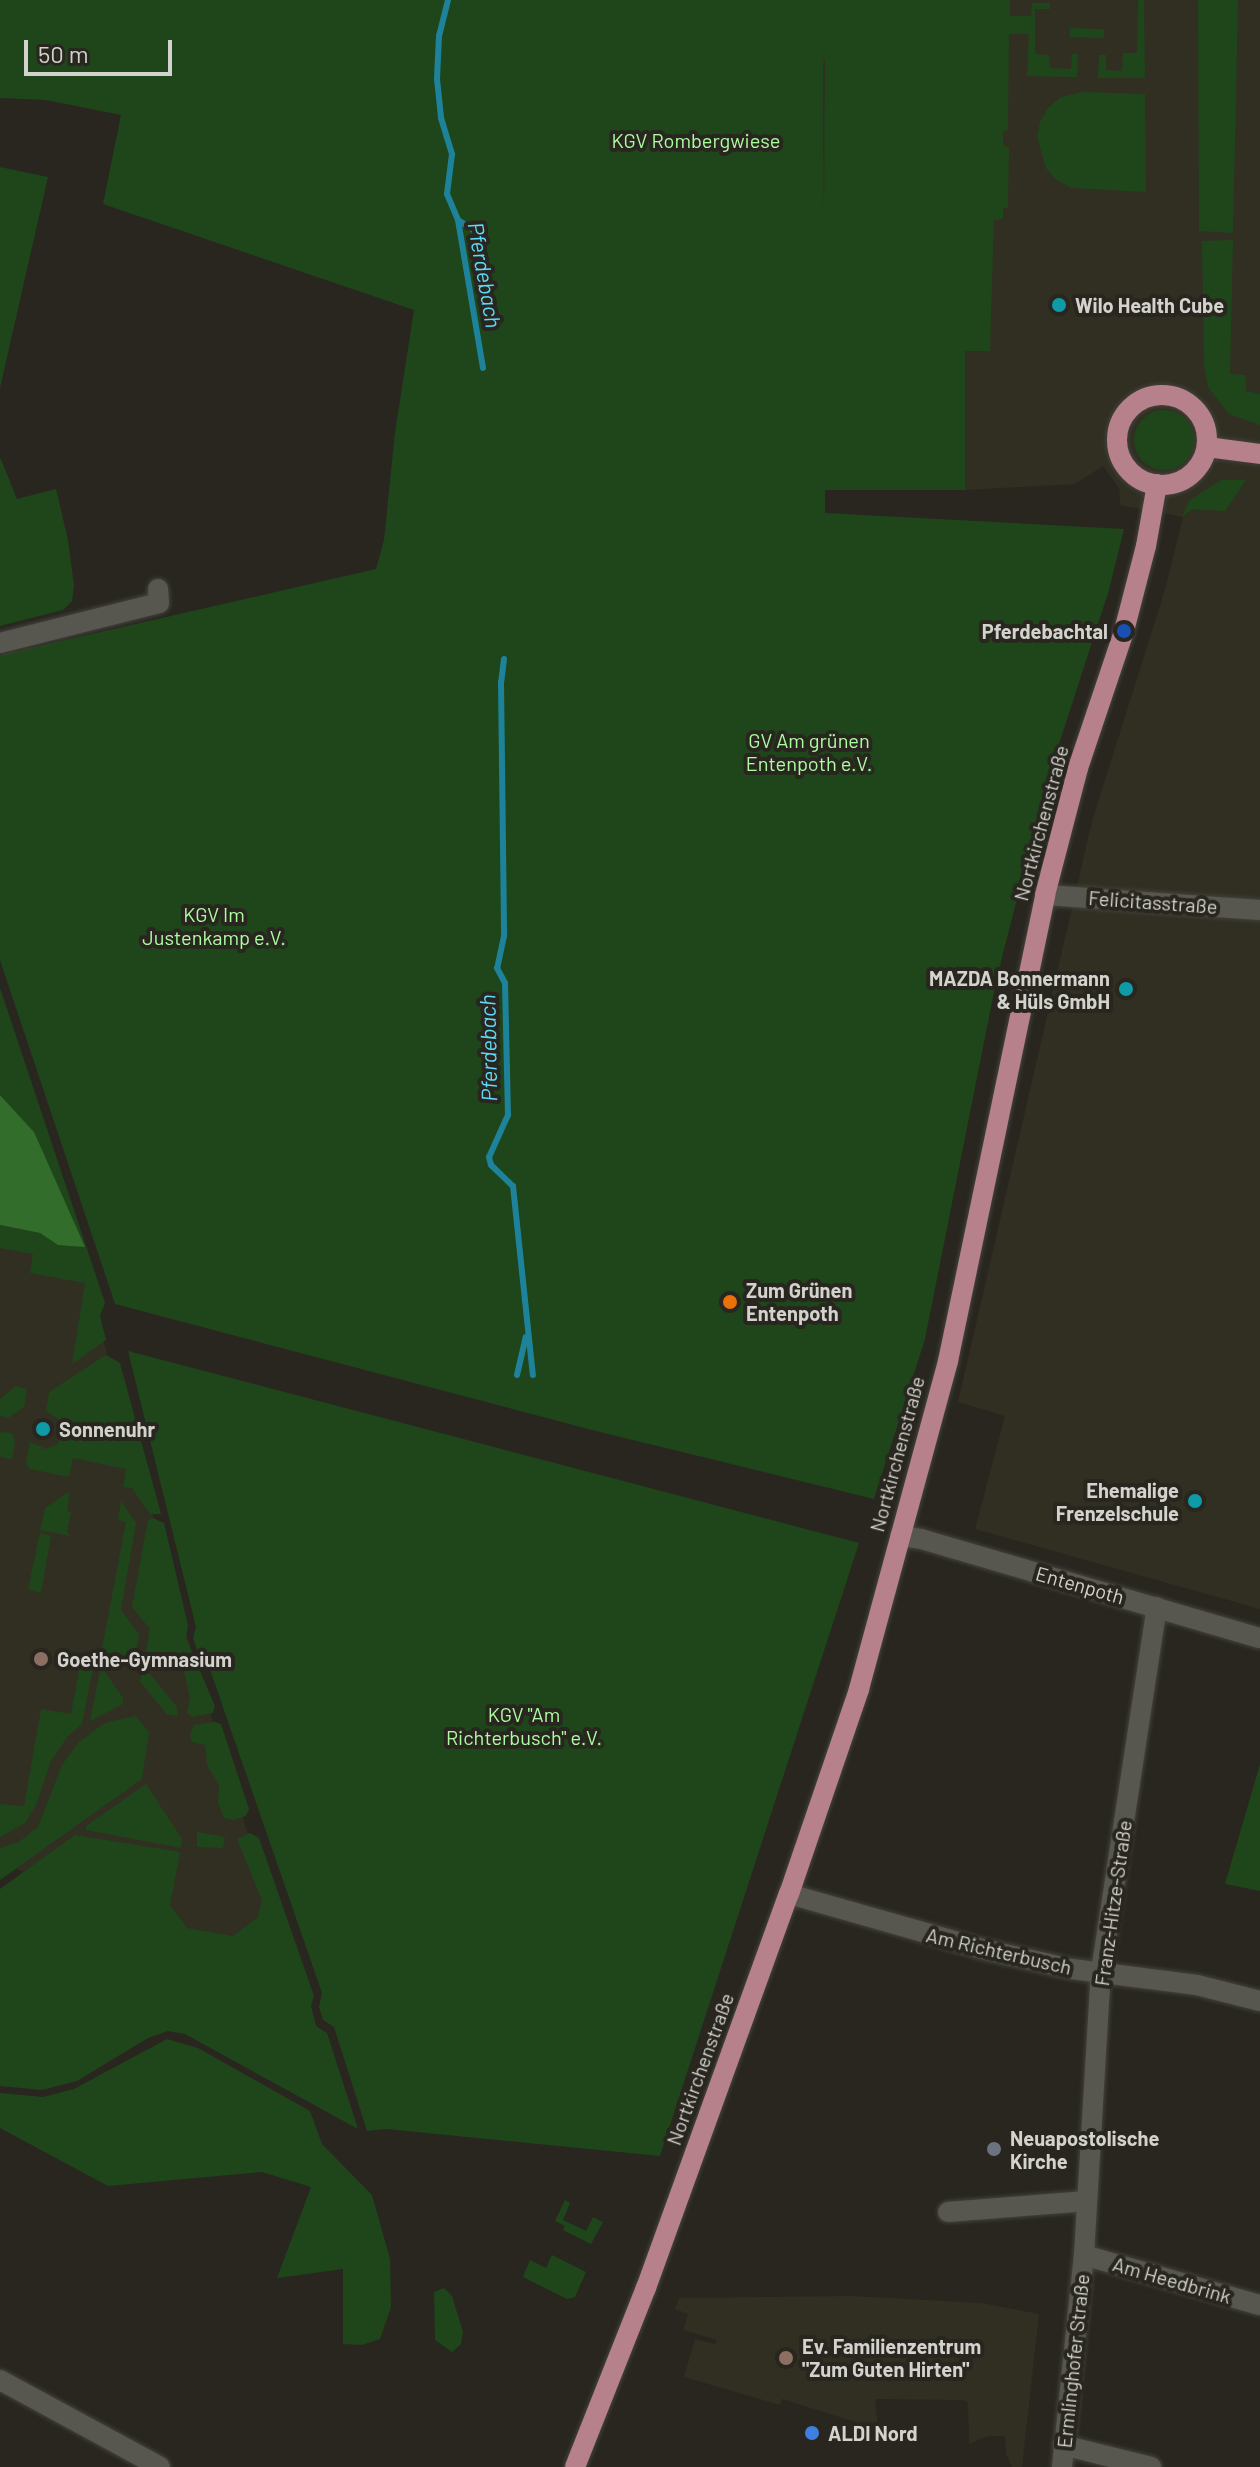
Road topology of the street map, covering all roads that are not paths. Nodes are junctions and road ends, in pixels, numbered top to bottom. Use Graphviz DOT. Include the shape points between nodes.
graph roads {
  1 [pos="1207,447"];
  2 [pos="1260,454"];
  3 [pos="1157,484"];
  4 [pos="158,589"];
  5 [pos="0,643"];
  6 [pos="1045,895"];
  7 [pos="1260,910"];
  8 [pos="900,1536"];
  9 [pos="1157,1607"];
  10 [pos="1260,1638"];
  11 [pos="789,1894"];
  12 [pos="1101,1972"];
  13 [pos="1260,2001"];
  14 [pos="1087,2201"];
  15 [pos="948,2212"];
  16 [pos="1084,2255"];
  17 [pos="1260,2305"];
  18 [pos="0,2380"];
  19 [pos="1063,2445"];
  20 [pos="160,2467"];
  21 [pos="586,2467"];
  22 [pos="1062,2467"];
  23 [pos="1151,2467"];
  1 -- 2 [label="main road"];
  1 -- 3 [label="main road" via="1187,477"];
  1 -- 3 [label="main road" via="1204,422 1189,403 1155,395 1134,405 1121,424 1118,447 1128,469"];
  3 -- 6 [label="main road, Nortkirchenstraße" via="1124,631 1078,768"];
  4 -- 5 [label="street" via="159,603"];
  6 -- 7 [label="street, Felicitasstraße"];
  6 -- 8 [label="main road, Nortkirchenstraße" via="965,1284"];
  8 -- 9 [label="street, Entenpoth"];
  8 -- 11 [label="main road, Nortkirchenstraße" via="859,1689"];
  9 -- 10 [label="street, Entenpoth"];
  9 -- 12 [label="street, Franz-Hitze-Straße"];
  11 -- 12 [label="street, Am Richterbusch" via="978,1948"];
  11 -- 21 [label="main road, Nortkirchenstraße" via="598,2413"];
  12 -- 13 [label="street, Am Richterbusch" via="1197,1985"];
  12 -- 14 [label="street, Franz-Hitze-Straße"];
  14 -- 15 [label="street"];
  14 -- 16 [label="street, Franz-Hitze-Straße"];
  16 -- 17 [label="street, Am Heedbrink"];
  16 -- 19 [label="street, Ermlinghofer Straße"];
  18 -- 20 [label="street"];
  19 -- 22 [label="street, Ermlinghofer Straße"];
  19 -- 23 [label="street"];
}
